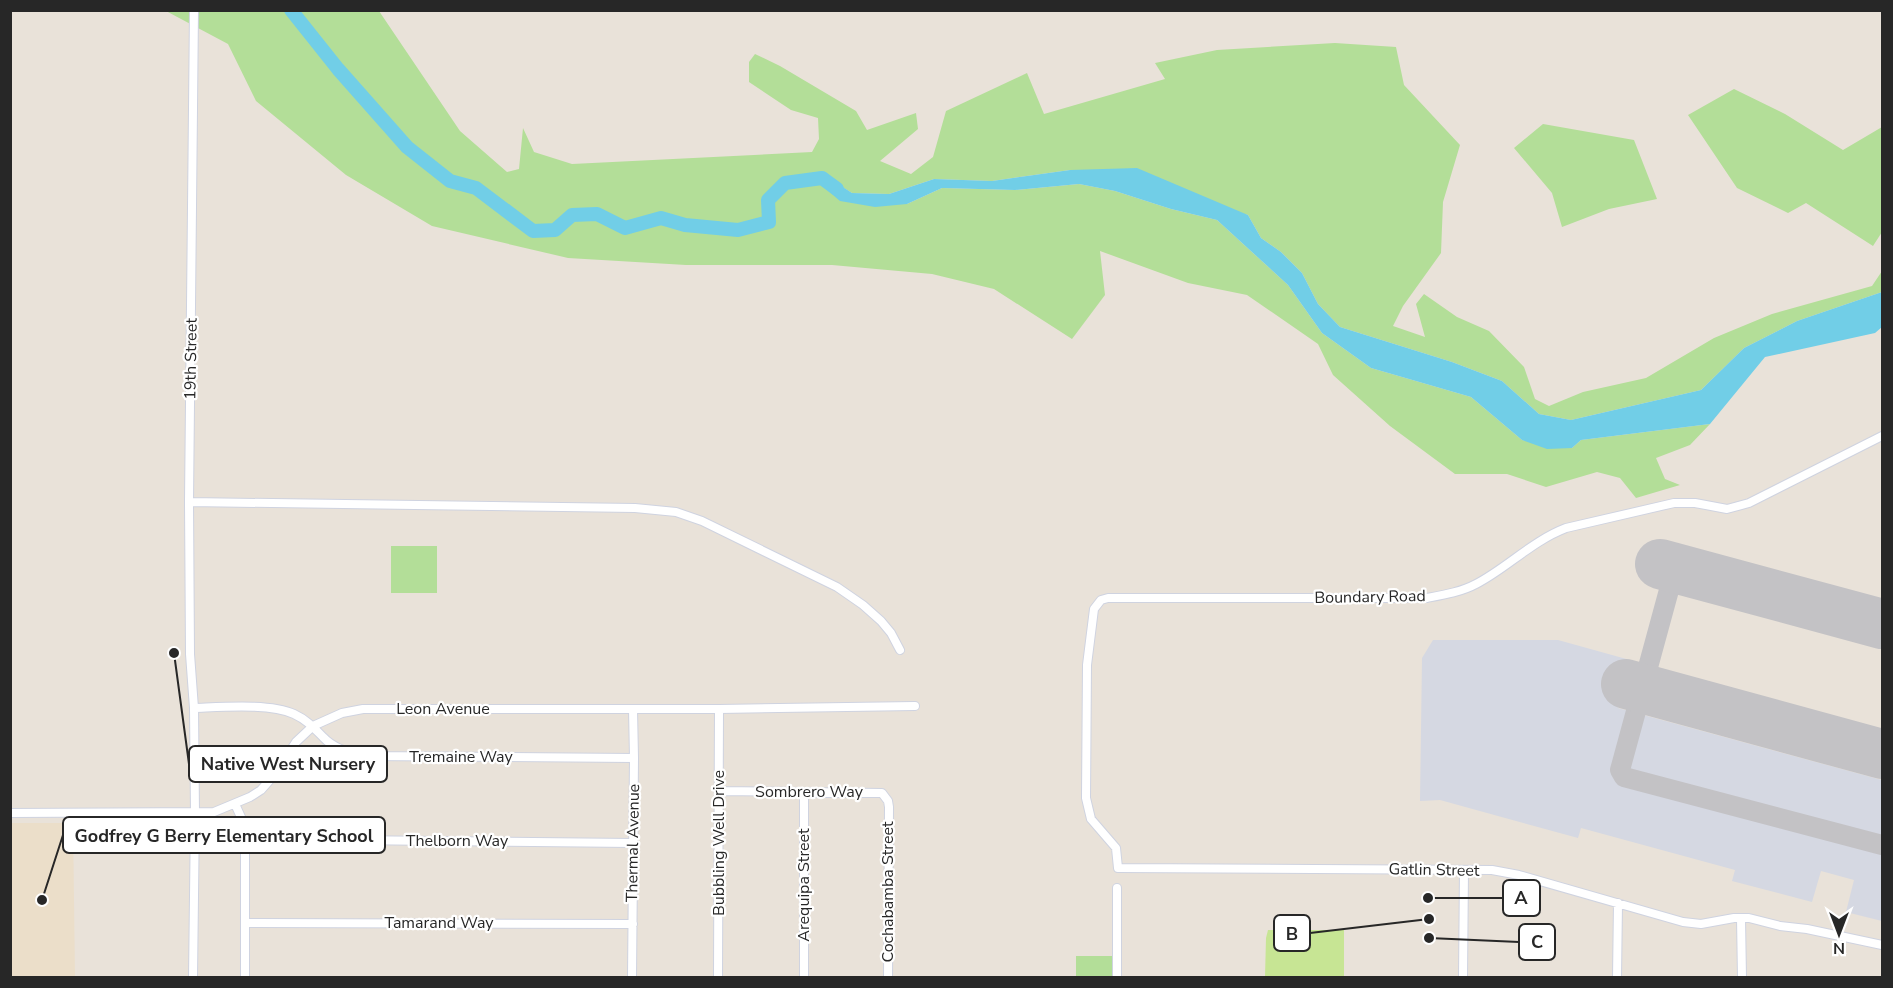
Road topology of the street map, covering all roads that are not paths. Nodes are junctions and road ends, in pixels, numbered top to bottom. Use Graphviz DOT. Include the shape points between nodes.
graph roads {
  1 [pos="194,10"];
  2 [pos="1882,436"];
  3 [pos="189,502"];
  4 [pos="900,650"];
  5 [pos="915,706"];
  6 [pos="194,708"];
  7 [pos="633,709"];
  8 [pos="719,709"];
  9 [pos="313,726"];
  10 [pos="634,758"];
  11 [pos="719,791"];
  12 [pos="804,792"];
  13 [pos="235,804"];
  14 [pos="889,807"];
  15 [pos="10,813"];
  16 [pos="195,814"];
  17 [pos="245,839"];
  18 [pos="633,843"];
  19 [pos="1118,868"];
  20 [pos="1464,870"];
  21 [pos="1117,888"];
  22 [pos="1618,903"];
  23 [pos="1741,918"];
  24 [pos="246,923"];
  25 [pos="633,924"];
  26 [pos="1882,945"];
  27 [pos="193,978"];
  28 [pos="245,978"];
  29 [pos="632,978"];
  30 [pos="718,978"];
  31 [pos="804,978"];
  32 [pos="888,978"];
  33 [pos="1117,978"];
  34 [pos="1463,978"];
  35 [pos="1617,978"];
  36 [pos="1742,978"];
  1 -- 3 [label="street, 19th Street"];
  2 -- 19 [label="street, Boundary Road" via="1736,508 1674,503 1558,531 1476,584 1452,593 1427,598 1101,600 1094,609 1087,665 1083,749 1086,798 1096,825 1116,848"];
  3 -- 4 [label="street" via="634,508 676,512 837,586 881,621"];
  3 -- 6 [label="street, 19th Street"];
  5 -- 8 [label="street, Leon Avenue"];
  6 -- 9 [label="street, Tremaine Way" via="272,708"];
  6 -- 16 [label="street, 19th Street"];
  7 -- 8 [label="street, Leon Avenue"];
  7 -- 9 [label="street, Leon Avenue" via="363,709"];
  7 -- 10 [label="street, Thermal Avenue"];
  8 -- 11 [label="street, Bubbling Well Drive"];
  9 -- 10 [label="street, Tremaine Way" via="340,750 364,756"];
  9 -- 13 [label="street, Leon Avenue" via="292,747 261,790"];
  10 -- 18 [label="street, Thermal Avenue"];
  11 -- 12 [label="street, Sombrero Way"];
  11 -- 30 [label="street, Bubbling Well Drive"];
  12 -- 14 [label="street, Sombrero Way" via="877,792 882,793"];
  12 -- 31 [label="street, Arequipa Street"];
  13 -- 16 [label="street, Leon Avenue"];
  13 -- 17 [label="street" via="245,826"];
  14 -- 32 [label="street, Cochabamba Street"];
  15 -- 16 [label="street, Leon Avenue"];
  16 -- 27 [label="street, 19th Street"];
  17 -- 18 [label="street, Thelborn Way"];
  17 -- 24 [label="street"];
  18 -- 25 [label="street, Thermal Avenue"];
  19 -- 20 [label="street, Gatlin Street"];
  20 -- 22 [label="street, Gatlin Street" via="1519,874"];
  20 -- 34 [label="street"];
  21 -- 33 [label="street"];
  22 -- 23 [label="street, Gatlin Street" via="1691,924"];
  22 -- 35 [label="street"];
  23 -- 26 [label="street, Gatlin Street"];
  23 -- 36 [label="street"];
  24 -- 25 [label="street, Tamarand Way"];
  24 -- 28 [label="street"];
  25 -- 29 [label="street, Thermal Avenue"];
}
